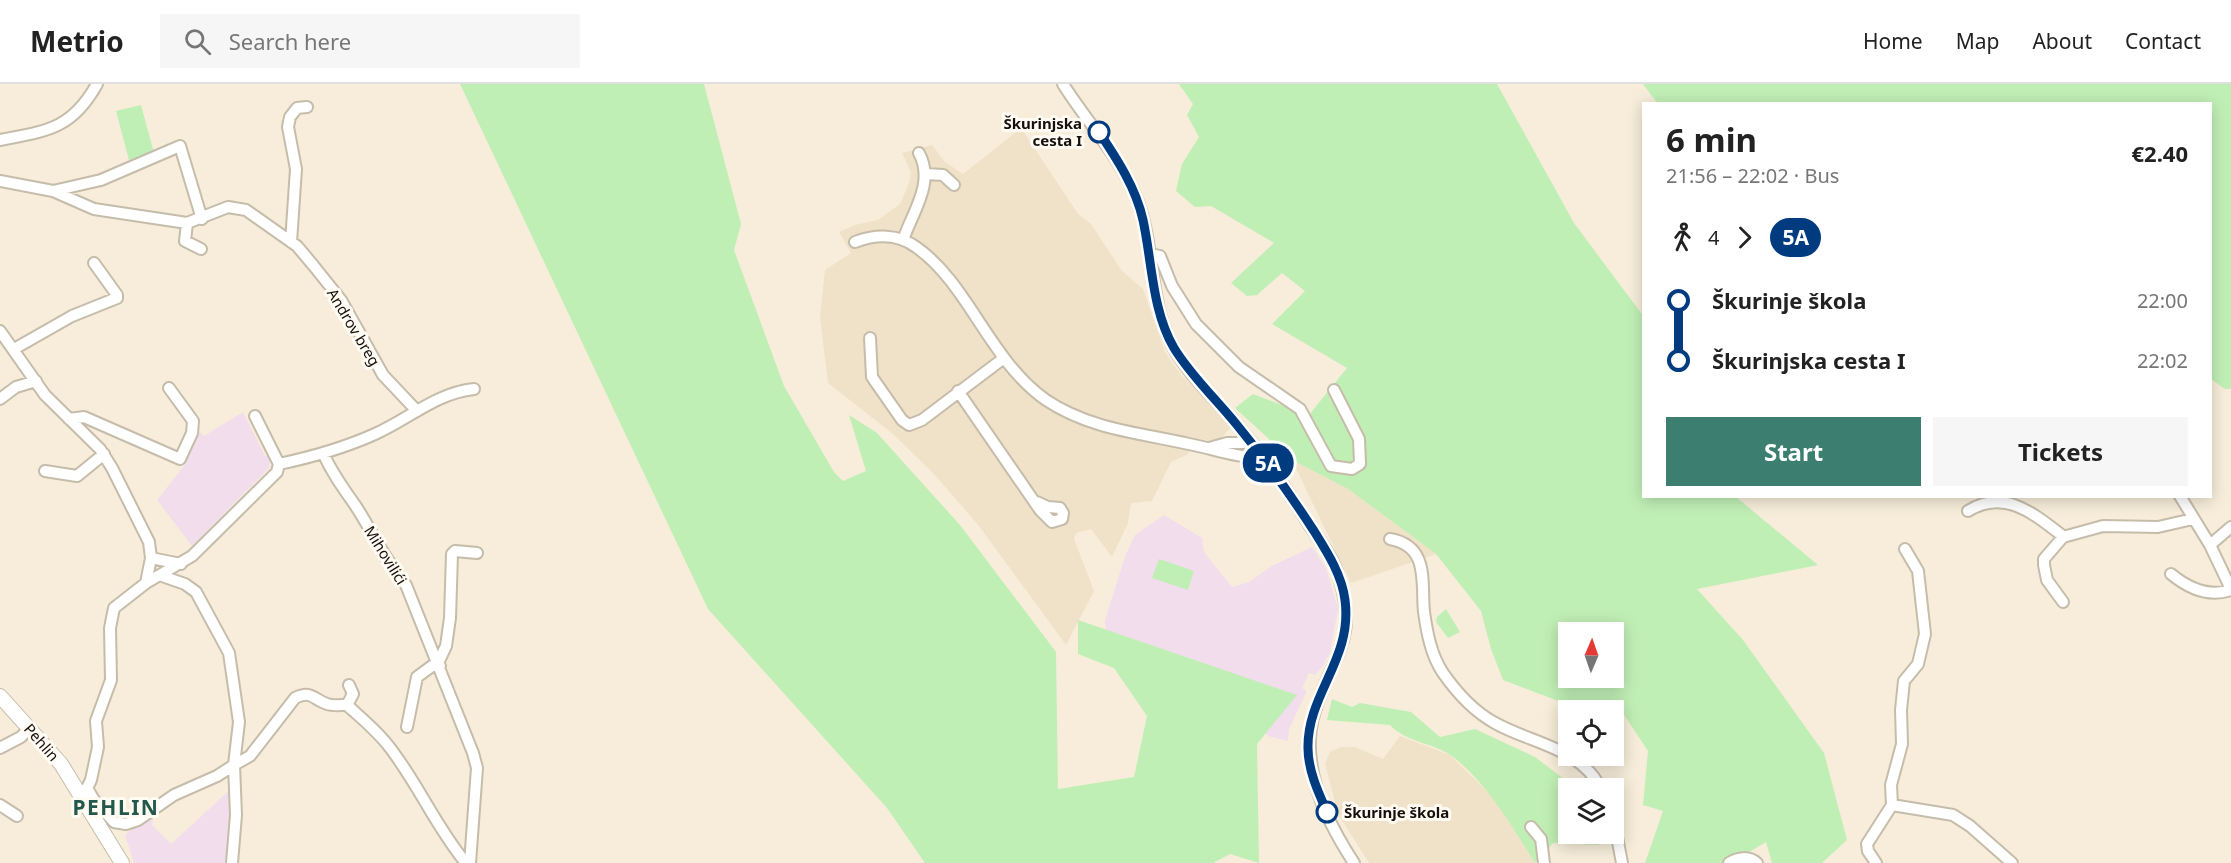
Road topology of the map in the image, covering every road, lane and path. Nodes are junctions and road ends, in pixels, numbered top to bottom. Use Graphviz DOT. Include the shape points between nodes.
graph roads {
  1 [pos="98,84"];
  2 [pos="1063,84"];
  3 [pos="307,107"];
  4 [pos="0,140"];
  5 [pos="919,153"];
  6 [pos="926,174"];
  7 [pos="0,181"];
  8 [pos="954,185"];
  9 [pos="53,191"];
  10 [pos="202,219"];
  11 [pos="187,223"];
  12 [pos="903,240"];
  13 [pos="291,242"];
  14 [pos="855,242"];
  15 [pos="201,249"];
  16 [pos="1150,254"];
  17 [pos="94,263"];
  18 [pos="0,331"];
  19 [pos="870,338"];
  20 [pos="14,349"];
  21 [pos="1004,358"];
  22 [pos="36,381"];
  23 [pos="169,388"];
  24 [pos="474,390"];
  25 [pos="1334,390"];
  26 [pos="958,391"];
  27 [pos="0,399"];
  28 [pos="417,411"];
  29 [pos="255,416"];
  30 [pos="69,418"];
  31 [pos="1234,422"];
  32 [pos="1227,443"];
  33 [pos="1252,443"];
  34 [pos="1209,448"];
  35 [pos="323,453"];
  36 [pos="104,454"];
  37 [pos="1265,458"];
  38 [pos="279,464"];
  39 [pos="45,471"];
  40 [pos="2181,498"];
  41 [pos="1037,502"];
  42 [pos="1968,511"];
  43 [pos="2193,519"];
  44 [pos="2231,527"];
  45 [pos="2064,537"];
  46 [pos="1390,539"];
  47 [pos="2210,545"];
  48 [pos="1905,549"];
  49 [pos="477,553"];
  50 [pos="151,558"];
  51 [pos="181,564"];
  52 [pos="2171,574"];
  53 [pos="162,576"];
  54 [pos="146,583"];
  55 [pos="2231,590"];
  56 [pos="2063,602"];
  57 [pos="439,665"];
  58 [pos="349,685"];
  59 [pos="0,696"];
  60 [pos="347,705"];
  61 [pos="30,727"];
  62 [pos="407,727"];
  63 [pos="0,748"];
  64 [pos="234,765"];
  65 [pos="1592,778"];
  66 [pos="84,790"];
  67 [pos="0,799"];
  68 [pos="0,805"];
  69 [pos="1892,805"];
  70 [pos="1531,827"];
  71 [pos="1618,844"];
  72 [pos="122,863"];
  73 [pos="232,863"];
  74 [pos="468,863"];
  75 [pos="1354,863"];
  76 [pos="1544,863"];
  77 [pos="1622,863"];
  78 [pos="1730,863"];
  79 [pos="1757,863"];
  80 [pos="1876,863"];
  81 [pos="2012,863"];
  1 -- 4 [label="street" via="85,105 67,122"];
  2 -- 16 [label="street" via="1112,152 1132,188"];
  3 -- 13 [label="street" via="297,108 288,127 296,169"];
  5 -- 6 [label="street"];
  6 -- 8 [label="street" via="943,175"];
  6 -- 12 [label="street" via="923,194"];
  7 -- 9 [label="street, Androv breg"];
  9 -- 10 [label="street, Androv breg" via="101,180 180,146"];
  9 -- 11 [label="street, Androv breg" via="94,209"];
  10 -- 11 [label="street, Androv breg"];
  10 -- 13 [label="street, Androv breg" via="236,206"];
  11 -- 15 [label="street" via="185,241"];
  12 -- 14 [label="street" via="878,236"];
  12 -- 21 [label="street" via="936,265"];
  13 -- 28 [label="street, Androv breg" via="341,300 383,375"];
  16 -- 25 [label="street" via="1160,256 1172,286 1196,324 1256,380 1300,409 1331,466 1352,469 1362,460 1359,439"];
  16 -- 31 [label="street" via="1162,318 1173,346"];
  17 -- 20 [label="street" via="117,298 72,315"];
  18 -- 20 [label="street"];
  19 -- 26 [label="street" via="872,377 909,425 922,420"];
  20 -- 22 [label="street"];
  21 -- 26 [label="street"];
  21 -- 34 [label="street" via="1032,388 1070,414 1111,428"];
  22 -- 27 [label="street" via="16,387"];
  22 -- 30 [label="street"];
  23 -- 30 [label="street" via="193,421 180,459 84,417"];
  24 -- 28 [label="street" via="456,391"];
  26 -- 41 [label="street"];
  28 -- 35 [label="street" via="375,434"];
  29 -- 38 [label="street"];
  30 -- 36 [label="street"];
  31 -- 32 [label="street"];
  31 -- 33 [label="street"];
  32 -- 33 [label="street"];
  32 -- 34 [label="street"];
  33 -- 37 [label="street"];
  34 -- 37 [label="street" via="1240,458"];
  35 -- 38 [label="street"];
  35 -- 57 [label="street, Mihovilići" via="392,570 406,585"];
  36 -- 39 [label="street" via="77,476"];
  36 -- 50 [label="street" via="149,542"];
  37 -- 75 [label="street" via="1326,550 1339,574 1345,600 1346,627 1341,652 1315,710 1308,748 1319,795"];
  38 -- 51 [label="street" via="277,472"];
  40 -- 43 [label="street"];
  42 -- 45 [label="street" via="1982,502 2008,503 2022,507"];
  43 -- 45 [label="street" via="2158,527 2103,526"];
  43 -- 47 [label="street"];
  44 -- 47 [label="street"];
  45 -- 56 [label="street" via="2053,547 2044,565 2047,580"];
  46 -- 65 [label="street" via="1409,547 1418,558 1424,574 1428,638 1442,671 1462,698 1497,724 1558,750 1582,765"];
  47 -- 55 [label="street"];
  48 -- 69 [label="street" via="1918,572 1925,634 1918,664 1904,681 1902,744 1891,785"];
  49 -- 57 [label="street" via="452,554 449,628"];
  50 -- 51 [label="street"];
  50 -- 54 [label="street"];
  51 -- 53 [label="street"];
  52 -- 55 [label="street" via="2202,592"];
  53 -- 54 [label="street"];
  53 -- 64 [label="street" via="196,592 229,653 239,722"];
  54 -- 66 [label="street" via="114,608 110,628 111,680 96,721 98,747"];
  57 -- 62 [label="street" via="417,677"];
  57 -- 74 [label="street, Mihovilići" via="477,768"];
  58 -- 60 [label="street" via="353,694"];
  59 -- 61 [label="main road, Pehlin"];
  60 -- 64 [label="street" via="327,704 313,694 295,698 250,756"];
  60 -- 74 [label="street, Mihovilići" via="387,744 438,825"];
  61 -- 63 [label="street" via="21,737"];
  61 -- 66 [label="main road, Pehlin"];
  64 -- 66 [label="street" via="174,795 131,824 114,822"];
  64 -- 73 [label="street" via="236,815"];
  66 -- 72 [label="main road, Pehlin"];
  67 -- 68 [label="street" via="16,812"];
  69 -- 80 [label="street" via="1867,844"];
  69 -- 81 [label="street" via="1953,815"];
  70 -- 76 [label="street" via="1541,839"];
  71 -- 77 [label="street"];
  78 -- 79 [label="street" via="1741,858"];
}
